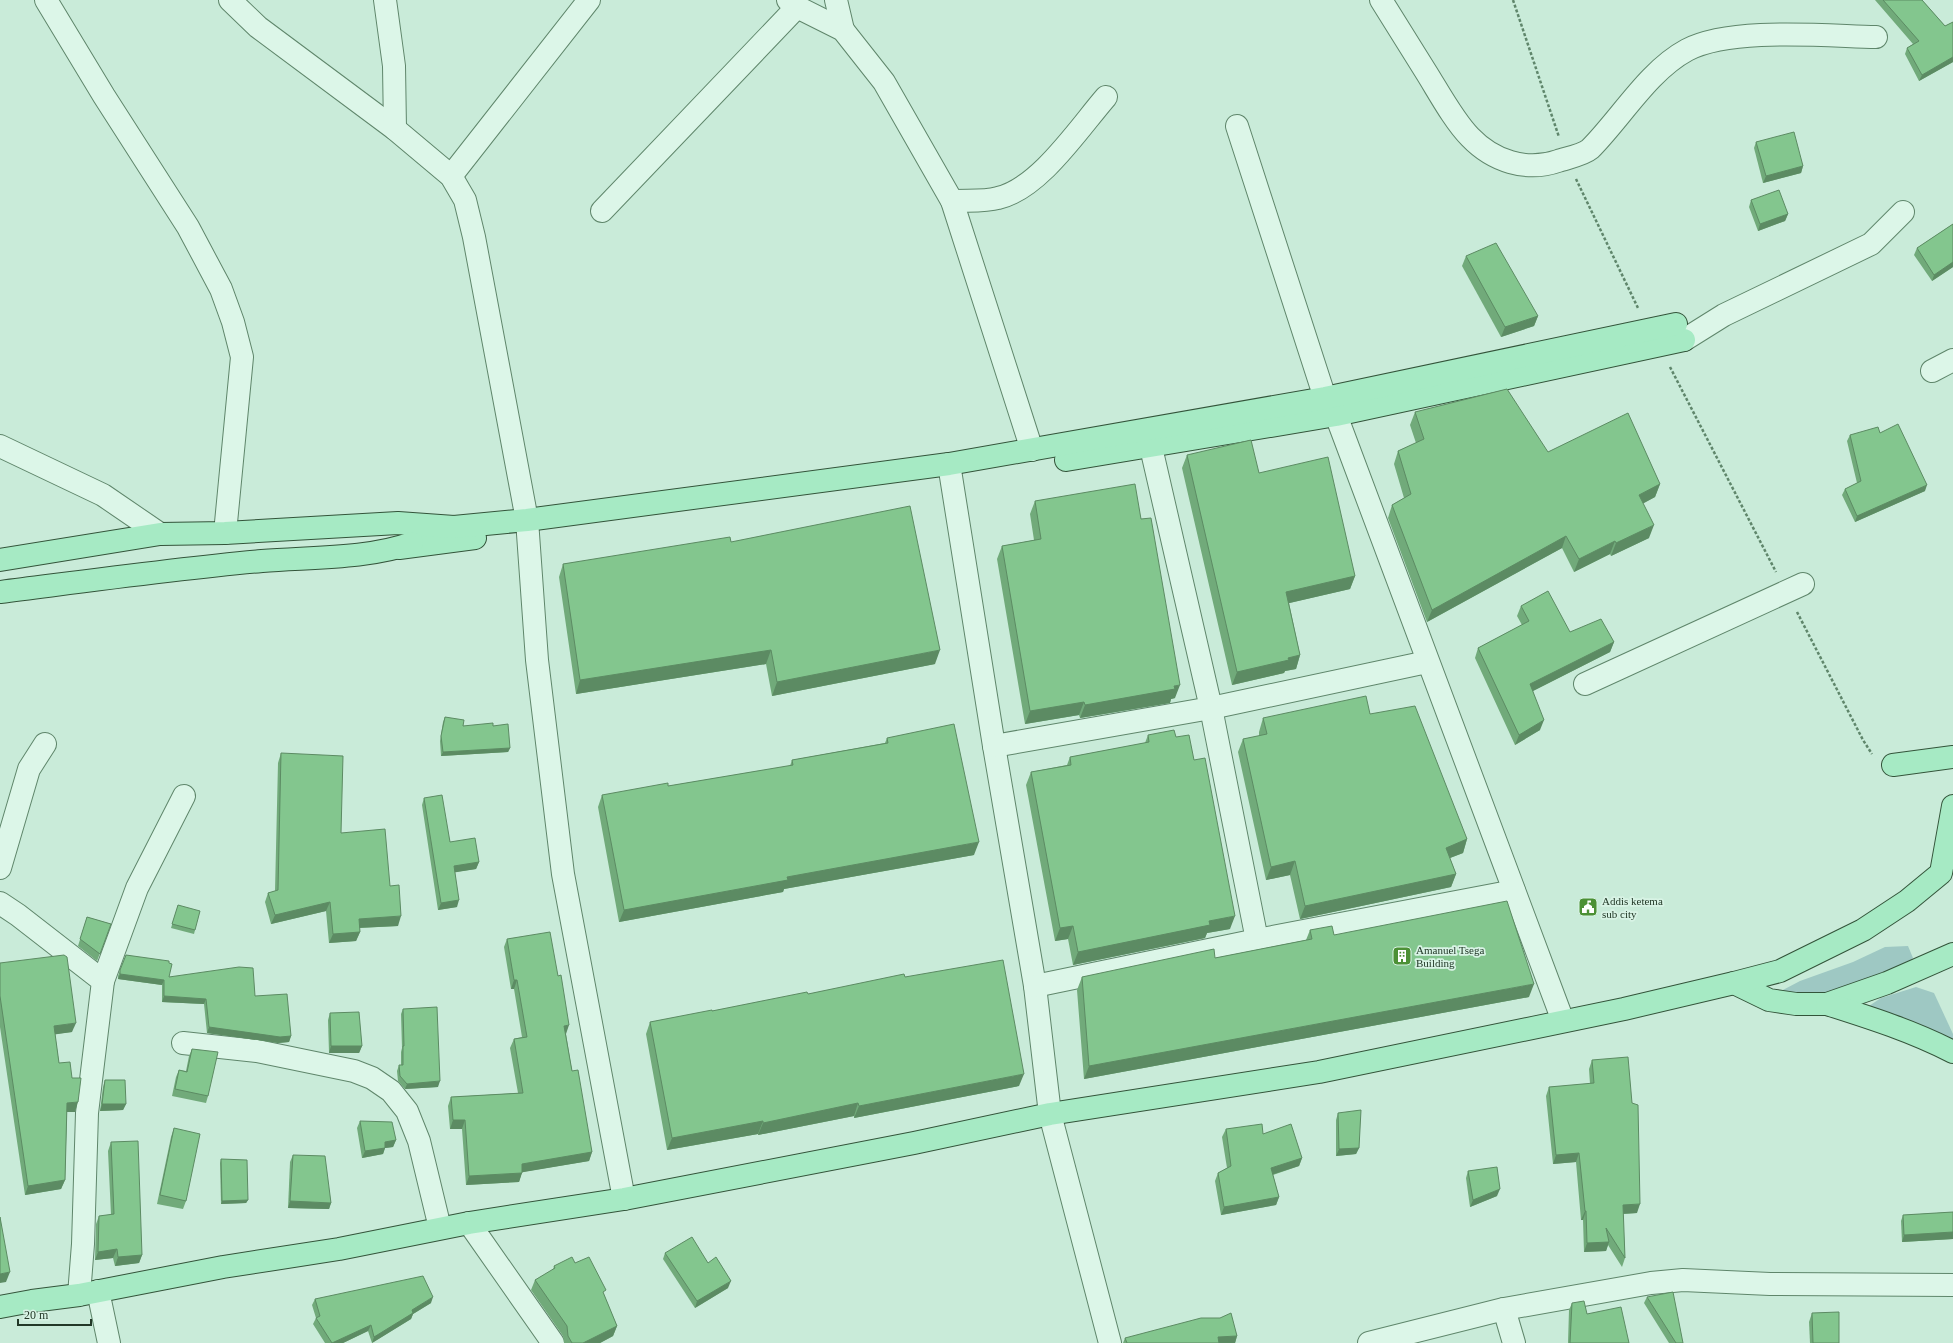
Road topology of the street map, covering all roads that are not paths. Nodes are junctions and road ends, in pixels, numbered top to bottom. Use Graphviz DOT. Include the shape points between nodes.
graph roads {
  1 [pos="46,0"];
  2 [pos="230,0"];
  3 [pos="385,0"];
  4 [pos="589,0"];
  5 [pos="836,0"];
  6 [pos="1381,0"];
  7 [pos="792,3"];
  8 [pos="843,30"];
  9 [pos="1876,37"];
  10 [pos="1106,97"];
  11 [pos="1237,126"];
  12 [pos="395,129"];
  13 [pos="451,176"];
  14 [pos="952,201"];
  15 [pos="602,211"];
  16 [pos="1903,212"];
  17 [pos="1680,332"];
  18 [pos="1953,360"];
  19 [pos="1932,371"];
  20 [pos="1331,406"];
  21 [pos="1149,438"];
  22 [pos="0,446"];
  23 [pos="1032,450"];
  24 [pos="950,471"];
  25 [pos="527,526"];
  26 [pos="454,527"];
  27 [pos="225,533"];
  28 [pos="160,534"];
  29 [pos="399,548"];
  30 [pos="0,560"];
  31 [pos="1794,588"];
  32 [pos="0,592"];
  33 [pos="1427,662"];
  34 [pos="1585,684"];
  35 [pos="1211,708"];
  36 [pos="45,744"];
  37 [pos="994,746"];
  38 [pos="1953,757"];
  39 [pos="1893,765"];
  40 [pos="184,796"];
  41 [pos="1953,806"];
  42 [pos="0,868"];
  43 [pos="1514,891"];
  44 [pos="0,903"];
  45 [pos="1257,940"];
  46 [pos="1953,954"];
  47 [pos="102,981"];
  48 [pos="1734,983"];
  49 [pos="1035,986"];
  50 [pos="1827,1004"];
  51 [pos="1563,1021"];
  52 [pos="183,1043"];
  53 [pos="1953,1052"];
  54 [pos="1050,1114"];
  55 [pos="624,1199"];
  56 [pos="469,1223"];
  57 [pos="440,1228"];
  58 [pos="1953,1285"];
  59 [pos="88,1293"];
  60 [pos="0,1307"];
  61 [pos="1504,1309"];
  62 [pos="109,1343"];
  63 [pos="553,1343"];
  64 [pos="1110,1343"];
  65 [pos="1369,1343"];
  66 [pos="1514,1343"];
  1 -- 27 [label="street" via="188,227 221,289 233,322 242,357"];
  2 -- 12 [label="street" via="258,27"];
  3 -- 12 [label="street" via="394,66"];
  4 -- 13 [label="street"];
  5 -- 8 [label="street"];
  6 -- 9 [label="street" via="1469,137 1492,154 1510,163 1545,166 1588,150 1645,86 1672,60 1687,50 1728,38 1777,35"];
  7 -- 8 [label="street"];
  7 -- 15 [label="street"];
  8 -- 14 [label="street" via="884,82"];
  10 -- 14 [label="street" via="1044,171 1030,183 1014,193 998,198"];
  11 -- 20 [label="street"];
  12 -- 13 [label="street"];
  13 -- 25 [label="street" via="465,200 474,237"];
  14 -- 23 [label="street"];
  16 -- 17 [label="street" via="1871,244 1724,315"];
  17 -- 20 [label="main road"];
  18 -- 19 [label="street"];
  20 -- 21 [label="main road"];
  20 -- 33 [label="street"];
  21 -- 23 [label="main road"];
  21 -- 24 [label="main road"];
  21 -- 35 [label="street"];
  22 -- 28 [label="street" via="103,495"];
  23 -- 24 [label="main road"];
  24 -- 25 [label="main road"];
  24 -- 37 [label="street"];
  25 -- 26 [label="main road"];
  25 -- 29 [label="main road"];
  25 -- 55 [label="street" via="538,660 563,874"];
  26 -- 27 [label="main road" via="398,523"];
  26 -- 29 [label="main road"];
  27 -- 28 [label="main road"];
  28 -- 30 [label="main road"];
  29 -- 32 [label="main road" via="362,554 189,568"];
  31 -- 34 [label="street"];
  33 -- 35 [label="street"];
  33 -- 43 [label="street"];
  35 -- 37 [label="street"];
  35 -- 45 [label="street"];
  36 -- 42 [label="street" via="29,769"];
  37 -- 49 [label="street"];
  38 -- 39 [label="main road"];
  40 -- 47 [label="street" via="137,888"];
  41 -- 48 [label="main road" via="1941,873 1908,901 1862,930 1780,971"];
  43 -- 45 [label="street"];
  43 -- 51 [label="street"];
  44 -- 47 [label="street"];
  45 -- 49 [label="street"];
  46 -- 50 [label="main road" via="1886,983"];
  47 -- 59 [label="street" via="87,1113 83,1244"];
  48 -- 50 [label="main road" via="1770,1000 1796,1004"];
  48 -- 51 [label="main road"];
  49 -- 54 [label="street"];
  50 -- 53 [label="main road" via="1892,1024"];
  51 -- 54 [label="main road" via="1319,1072"];
  52 -- 57 [label="street" via="258,1051 354,1071 372,1078 391,1091 407,1112 419,1141"];
  54 -- 55 [label="main road"];
  54 -- 64 [label="street"];
  55 -- 56 [label="main road"];
  56 -- 57 [label="main road"];
  56 -- 63 [label="street"];
  57 -- 59 [label="main road" via="339,1249 223,1267"];
  58 -- 61 [label="street" via="1770,1284 1683,1280 1651,1283"];
  59 -- 60 [label="main road"];
  59 -- 62 [label="street"];
  61 -- 65 [label="street"];
  61 -- 66 [label="street"];
}
